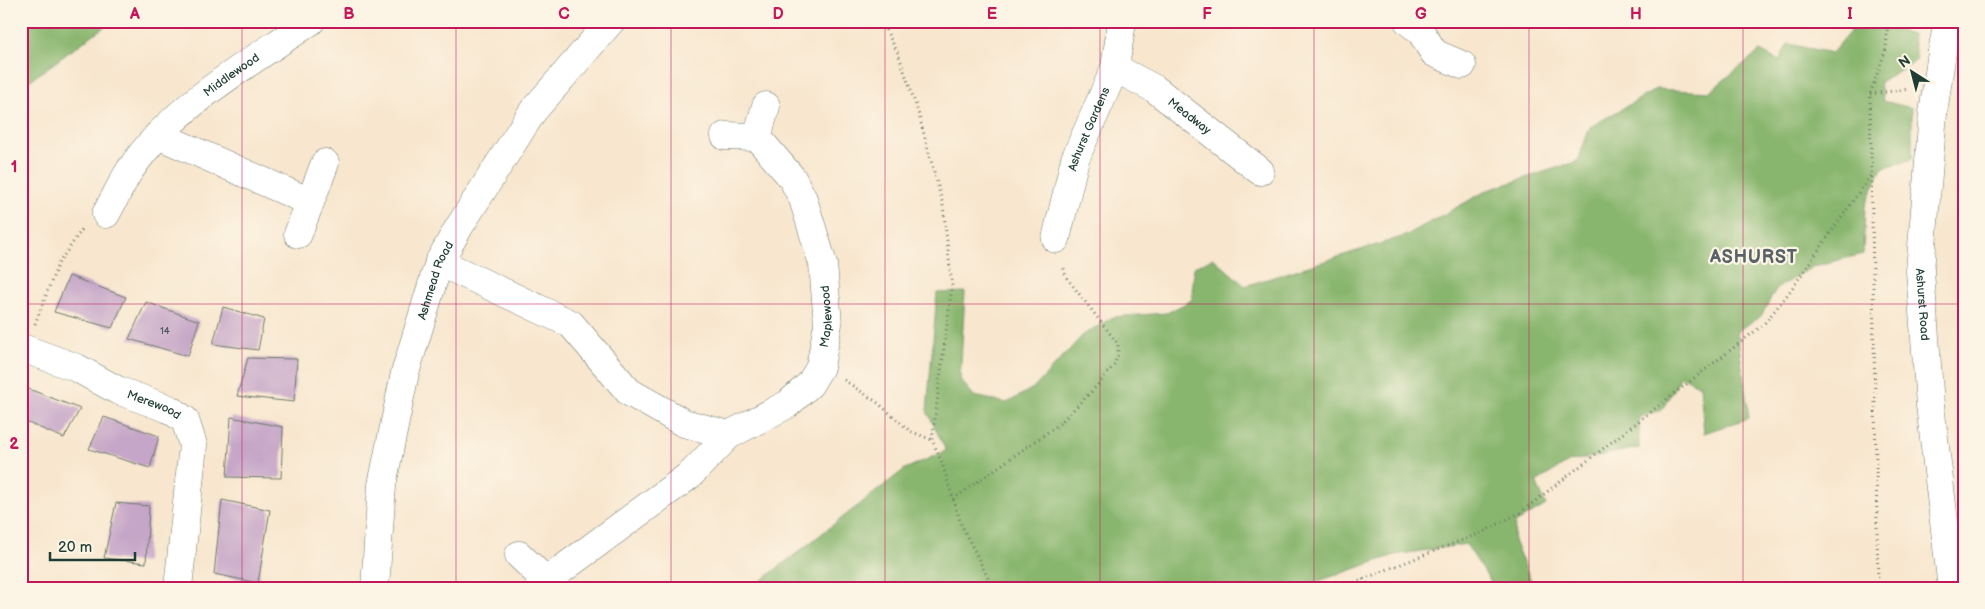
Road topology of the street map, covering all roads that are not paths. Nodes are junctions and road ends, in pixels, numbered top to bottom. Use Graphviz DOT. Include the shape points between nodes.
graph roads {
  1 [pos="311,21"];
  2 [pos="611,21"];
  3 [pos="1122,21"];
  4 [pos="1408,21"];
  5 [pos="1948,21"];
  6 [pos="1462,65"];
  7 [pos="1115,68"];
  8 [pos="766,106"];
  9 [pos="158,135"];
  10 [pos="725,136"];
  11 [pos="757,137"];
  12 [pos="325,163"];
  13 [pos="1260,170"];
  14 [pos="310,202"];
  15 [pos="106,214"];
  16 [pos="298,234"];
  17 [pos="1056,239"];
  18 [pos="439,262"];
  19 [pos="23,349"];
  20 [pos="729,435"];
  21 [pos="519,555"];
  22 [pos="542,584"];
  23 [pos="178,588"];
  24 [pos="375,588"];
  25 [pos="1952,588"];
  1 -- 9 [label="street, Middlewood" via="196,99"];
  2 -- 18 [label="street, Ashmead Road" via="533,111"];
  3 -- 7 [label="street, Ashurst Gardens"];
  4 -- 6 [label="street" via="1434,53"];
  5 -- 25 [label="street, Ashurst Road, bridge" via="1933,113 1920,271 1930,405"];
  7 -- 13 [label="street, Meadway" via="1155,88"];
  7 -- 17 [label="street, Ashurst Gardens" via="1075,159"];
  8 -- 11 [label="street"];
  9 -- 14 [label="street"];
  9 -- 15 [label="street, Middlewood" via="130,170"];
  10 -- 11 [label="street"];
  11 -- 20 [label="street, Maplewood" via="792,178 803,199 823,264 828,324 820,367 810,384 788,404"];
  12 -- 14 [label="street"];
  14 -- 16 [label="street"];
  18 -- 20 [label="street" via="571,324 629,392 684,422"];
  18 -- 24 [label="street, Ashmead Road" via="405,373 382,485"];
  19 -- 23 [label="street, Merewood" via="77,368 118,390 169,409 185,420 193,445"];
  20 -- 22 [label="street, Maplewood" via="690,475"];
  21 -- 22 [label="street, Maplewood"];
}
